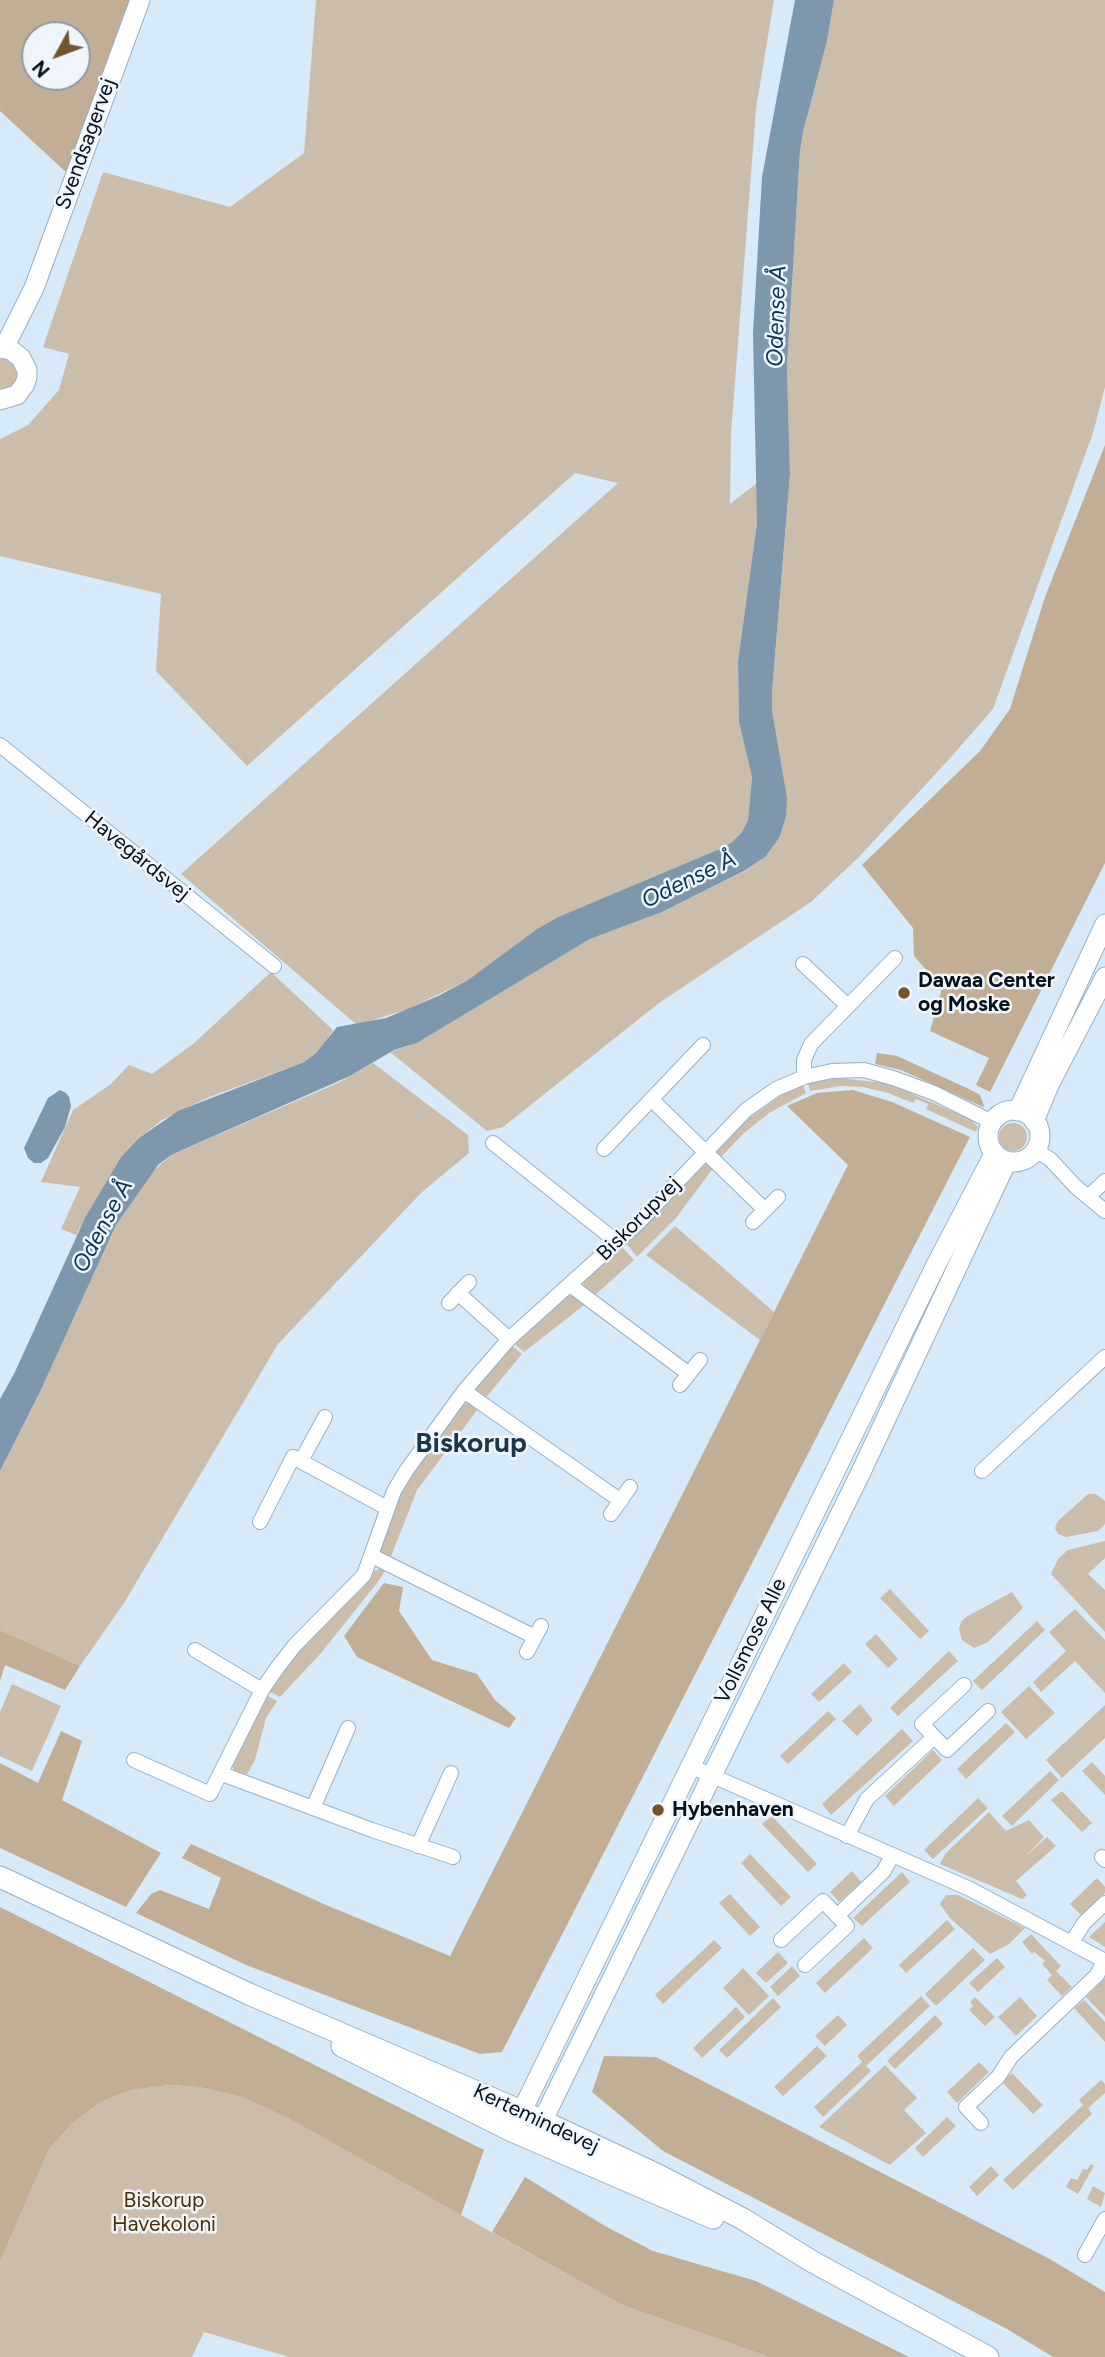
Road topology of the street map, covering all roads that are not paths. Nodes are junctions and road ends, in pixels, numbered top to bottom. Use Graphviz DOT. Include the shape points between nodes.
graph roads {
  1 [pos="140,0"];
  2 [pos="8,352"];
  3 [pos="0,400"];
  4 [pos="0,745"];
  5 [pos="1105,924"];
  6 [pos="895,958"];
  7 [pos="803,964"];
  8 [pos="274,966"];
  9 [pos="1105,976"];
  10 [pos="848,1006"];
  11 [pos="703,1045"];
  12 [pos="804,1077"];
  13 [pos="651,1099"];
  14 [pos="1026,1116"];
  15 [pos="992,1122"];
  16 [pos="492,1143"];
  17 [pos="604,1149"];
  18 [pos="1035,1150"];
  19 [pos="706,1152"];
  20 [pos="1001,1157"];
  21 [pos="1105,1181"];
  22 [pos="778,1197"];
  23 [pos="1088,1197"];
  24 [pos="765,1210"];
  25 [pos="1105,1211"];
  26 [pos="753,1222"];
  27 [pos="617,1242"];
  28 [pos="570,1285"];
  29 [pos="459,1292"];
  30 [pos="509,1339"];
  31 [pos="1105,1357"];
  32 [pos="700,1360"];
  33 [pos="464,1391"];
  34 [pos="325,1417"];
  35 [pos="301,1461"];
  36 [pos="982,1472"];
  37 [pos="631,1487"];
  38 [pos="621,1501"];
  39 [pos="387,1508"];
  40 [pos="611,1514"];
  41 [pos="260,1521"];
  42 [pos="372,1556"];
  43 [pos="195,1650"];
  44 [pos="527,1652"];
  45 [pos="964,1685"];
  46 [pos="262,1690"];
  47 [pos="988,1711"];
  48 [pos="348,1728"];
  49 [pos="934,1737"];
  50 [pos="134,1760"];
  51 [pos="690,1766"];
  52 [pos="451,1773"];
  53 [pos="222,1774"];
  54 [pos="712,1777"];
  55 [pos="313,1808"];
  56 [pos="847,1836"];
  57 [pos="418,1846"];
  58 [pos="892,1856"];
  59 [pos="453,1857"];
  60 [pos="0,1877"];
  61 [pos="1105,1903"];
  62 [pos="837,1916"];
  63 [pos="781,1940"];
  64 [pos="1072,1942"];
  65 [pos="1105,1961"];
  66 [pos="805,1965"];
  67 [pos="249,1994"];
  68 [pos="521,2111"];
  69 [pos="981,2123"];
  70 [pos="512,2131"];
  71 [pos="539,2131"];
  72 [pos="1105,2219"];
  73 [pos="1085,2255"];
  74 [pos="988,2357"];
  1 -- 2 [label="street, Svendsagervej"];
  2 -- 3 [label="street" via="26,370 25,384 17,395"];
  4 -- 8 [label="street, Havegårdsvej"];
  5 -- 14 [label="street"];
  6 -- 10 [label="street"];
  7 -- 10 [label="street"];
  9 -- 14 [label="street" via="1049,1085"];
  10 -- 12 [label="street" via="811,1044 804,1059"];
  11 -- 13 [label="street"];
  12 -- 15 [label="street, Biskorupvej" via="864,1070 933,1093"];
  12 -- 19 [label="street, Biskorupvej" via="746,1110"];
  13 -- 17 [label="street"];
  13 -- 19 [label="street"];
  14 -- 15 [label="street" via="1003,1113"];
  14 -- 18 [label="street" via="1039,1134"];
  15 -- 20 [label="street" via="988,1140"];
  16 -- 27 [label="street"];
  18 -- 20 [label="street" via="1023,1160"];
  18 -- 23 [label="street"];
  19 -- 24 [label="street"];
  19 -- 27 [label="street, Biskorupvej"];
  20 -- 51 [label="street, Vollsmose Alle" via="937,1263"];
  20 -- 54 [label="street, Vollsmose Alle" via="913,1363"];
  21 -- 23 [label="street"];
  22 -- 24 [label="street"];
  23 -- 25 [label="street"];
  24 -- 26 [label="street"];
  27 -- 28 [label="street, Biskorupvej"];
  28 -- 30 [label="street, Biskorupvej"];
  28 -- 32 [label="street" via="685,1379"];
  29 -- 30 [label="street"];
  30 -- 33 [label="street, Biskorupvej"];
  31 -- 36 [label="street"];
  33 -- 38 [label="street"];
  33 -- 39 [label="street, Biskorupvej" via="406,1471"];
  34 -- 35 [label="street"];
  35 -- 39 [label="street"];
  35 -- 41 [label="street" via="293,1457"];
  37 -- 38 [label="street"];
  38 -- 40 [label="street"];
  39 -- 42 [label="street, Biskorupvej"];
  42 -- 44 [label="street" via="538,1631"];
  42 -- 46 [label="street, Biskorupvej" via="364,1574 295,1645"];
  43 -- 46 [label="street"];
  45 -- 49 [label="street" via="922,1724"];
  46 -- 53 [label="street, Biskorupvej"];
  47 -- 49 [label="street" via="947,1750"];
  48 -- 55 [label="street"];
  49 -- 56 [label="street" via="867,1799"];
  50 -- 53 [label="street" via="210,1794"];
  51 -- 54 [label="street"];
  51 -- 68 [label="street, Vollsmose Alle"];
  52 -- 57 [label="street"];
  53 -- 55 [label="street"];
  54 -- 56 [label="street"];
  54 -- 71 [label="street, Vollsmose Alle"];
  55 -- 57 [label="street"];
  56 -- 58 [label="street"];
  57 -- 59 [label="street"];
  58 -- 62 [label="street" via="883,1872"];
  58 -- 64 [label="street" via="970,1889"];
  60 -- 67 [label="main road, Kertemindevej"];
  61 -- 64 [label="street"];
  62 -- 63 [label="street" via="823,1901"];
  62 -- 66 [label="street" via="847,1926"];
  64 -- 65 [label="street"];
  65 -- 69 [label="street" via="1097,1975 1011,2057 967,2107"];
  67 -- 68 [label="main road, Kertemindevej"];
  67 -- 70 [label="main road, Kertemindevej" via="381,2067"];
  68 -- 70 [label="street, Vollsmose Alle"];
  68 -- 71 [label="main road, Kertemindevej"];
  70 -- 71 [label="main road, Kertemindevej"];
  71 -- 74 [label="main road, Kertemindevej" via="813,2262"];
  72 -- 73 [label="street"];
}
